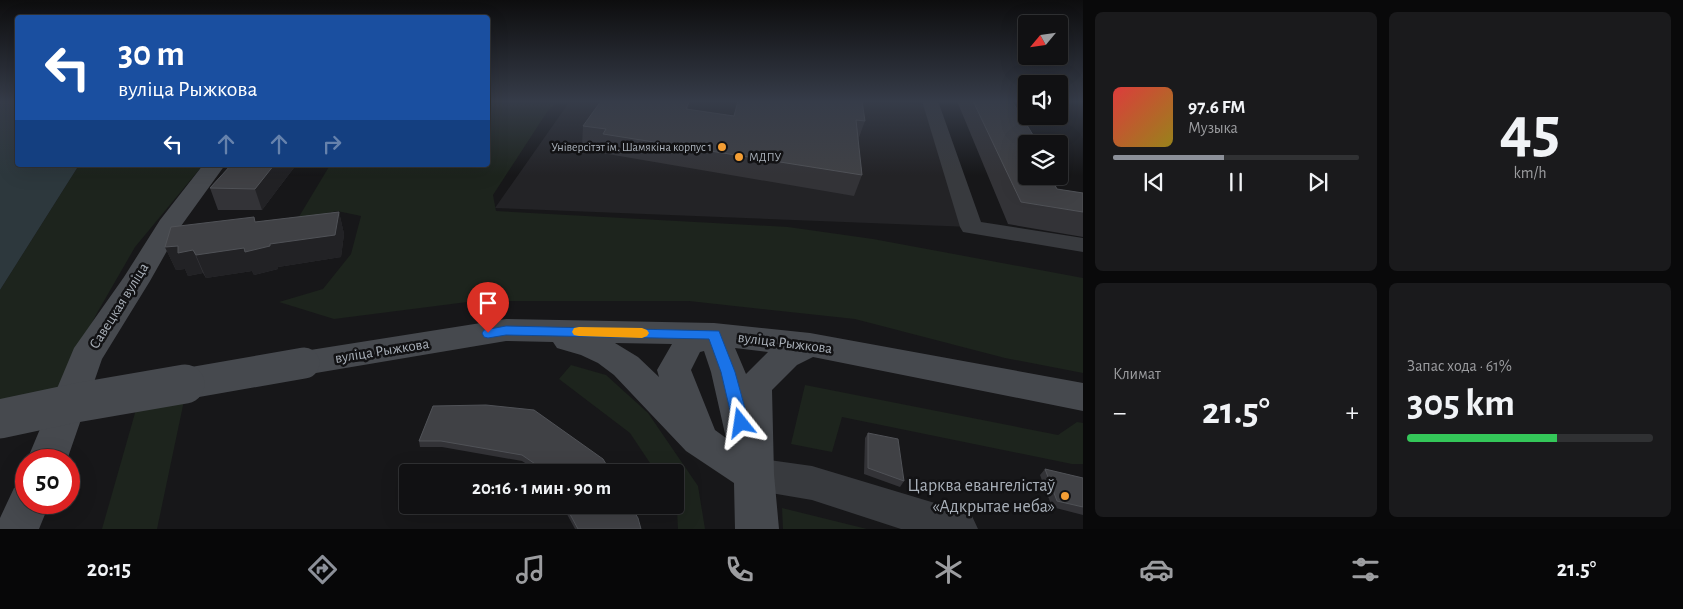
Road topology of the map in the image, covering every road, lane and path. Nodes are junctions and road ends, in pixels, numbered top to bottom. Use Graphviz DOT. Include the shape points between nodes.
graph roads {
  1 [pos="938,126"];
  2 [pos="212,167"];
  3 [pos="1083,246"];
  4 [pos="506,330"];
  5 [pos="714,334"];
  6 [pos="810,345"];
  7 [pos="1083,397"];
  8 [pos="0,419"];
  9 [pos="699,440"];
  10 [pos="51,449"];
  11 [pos="754,474"];
  12 [pos="24,514"];
  13 [pos="17,529"];
  14 [pos="758,529"];
  15 [pos="958,529"];
  1 -- 3 [label="street" via="971,227"];
  2 -- 10 [label="main road, Савецкая вуліца" via="169,225 86,357"];
  4 -- 5 [label="main road, вуліца Рыжкова"];
  4 -- 8 [label="main road, вуліца Рыжкова, bridge" via="75,403"];
  4 -- 9 [label="main road" via="586,343 626,364"];
  5 -- 6 [label="main road, вуліца Рыжкова"];
  5 -- 9 [label="main road" via="688,344 674,370"];
  5 -- 11 [label="main road" via="728,372"];
  6 -- 7 [label="main road, вуліца Рыжкова"];
  6 -- 11 [label="main road" via="786,356 766,372 755,387"];
  9 -- 11 [label="main road"];
  11 -- 14 [label="main road"];
  11 -- 15 [label="street" via="812,483"];
  12 -- 13 [label="main road"];
}
